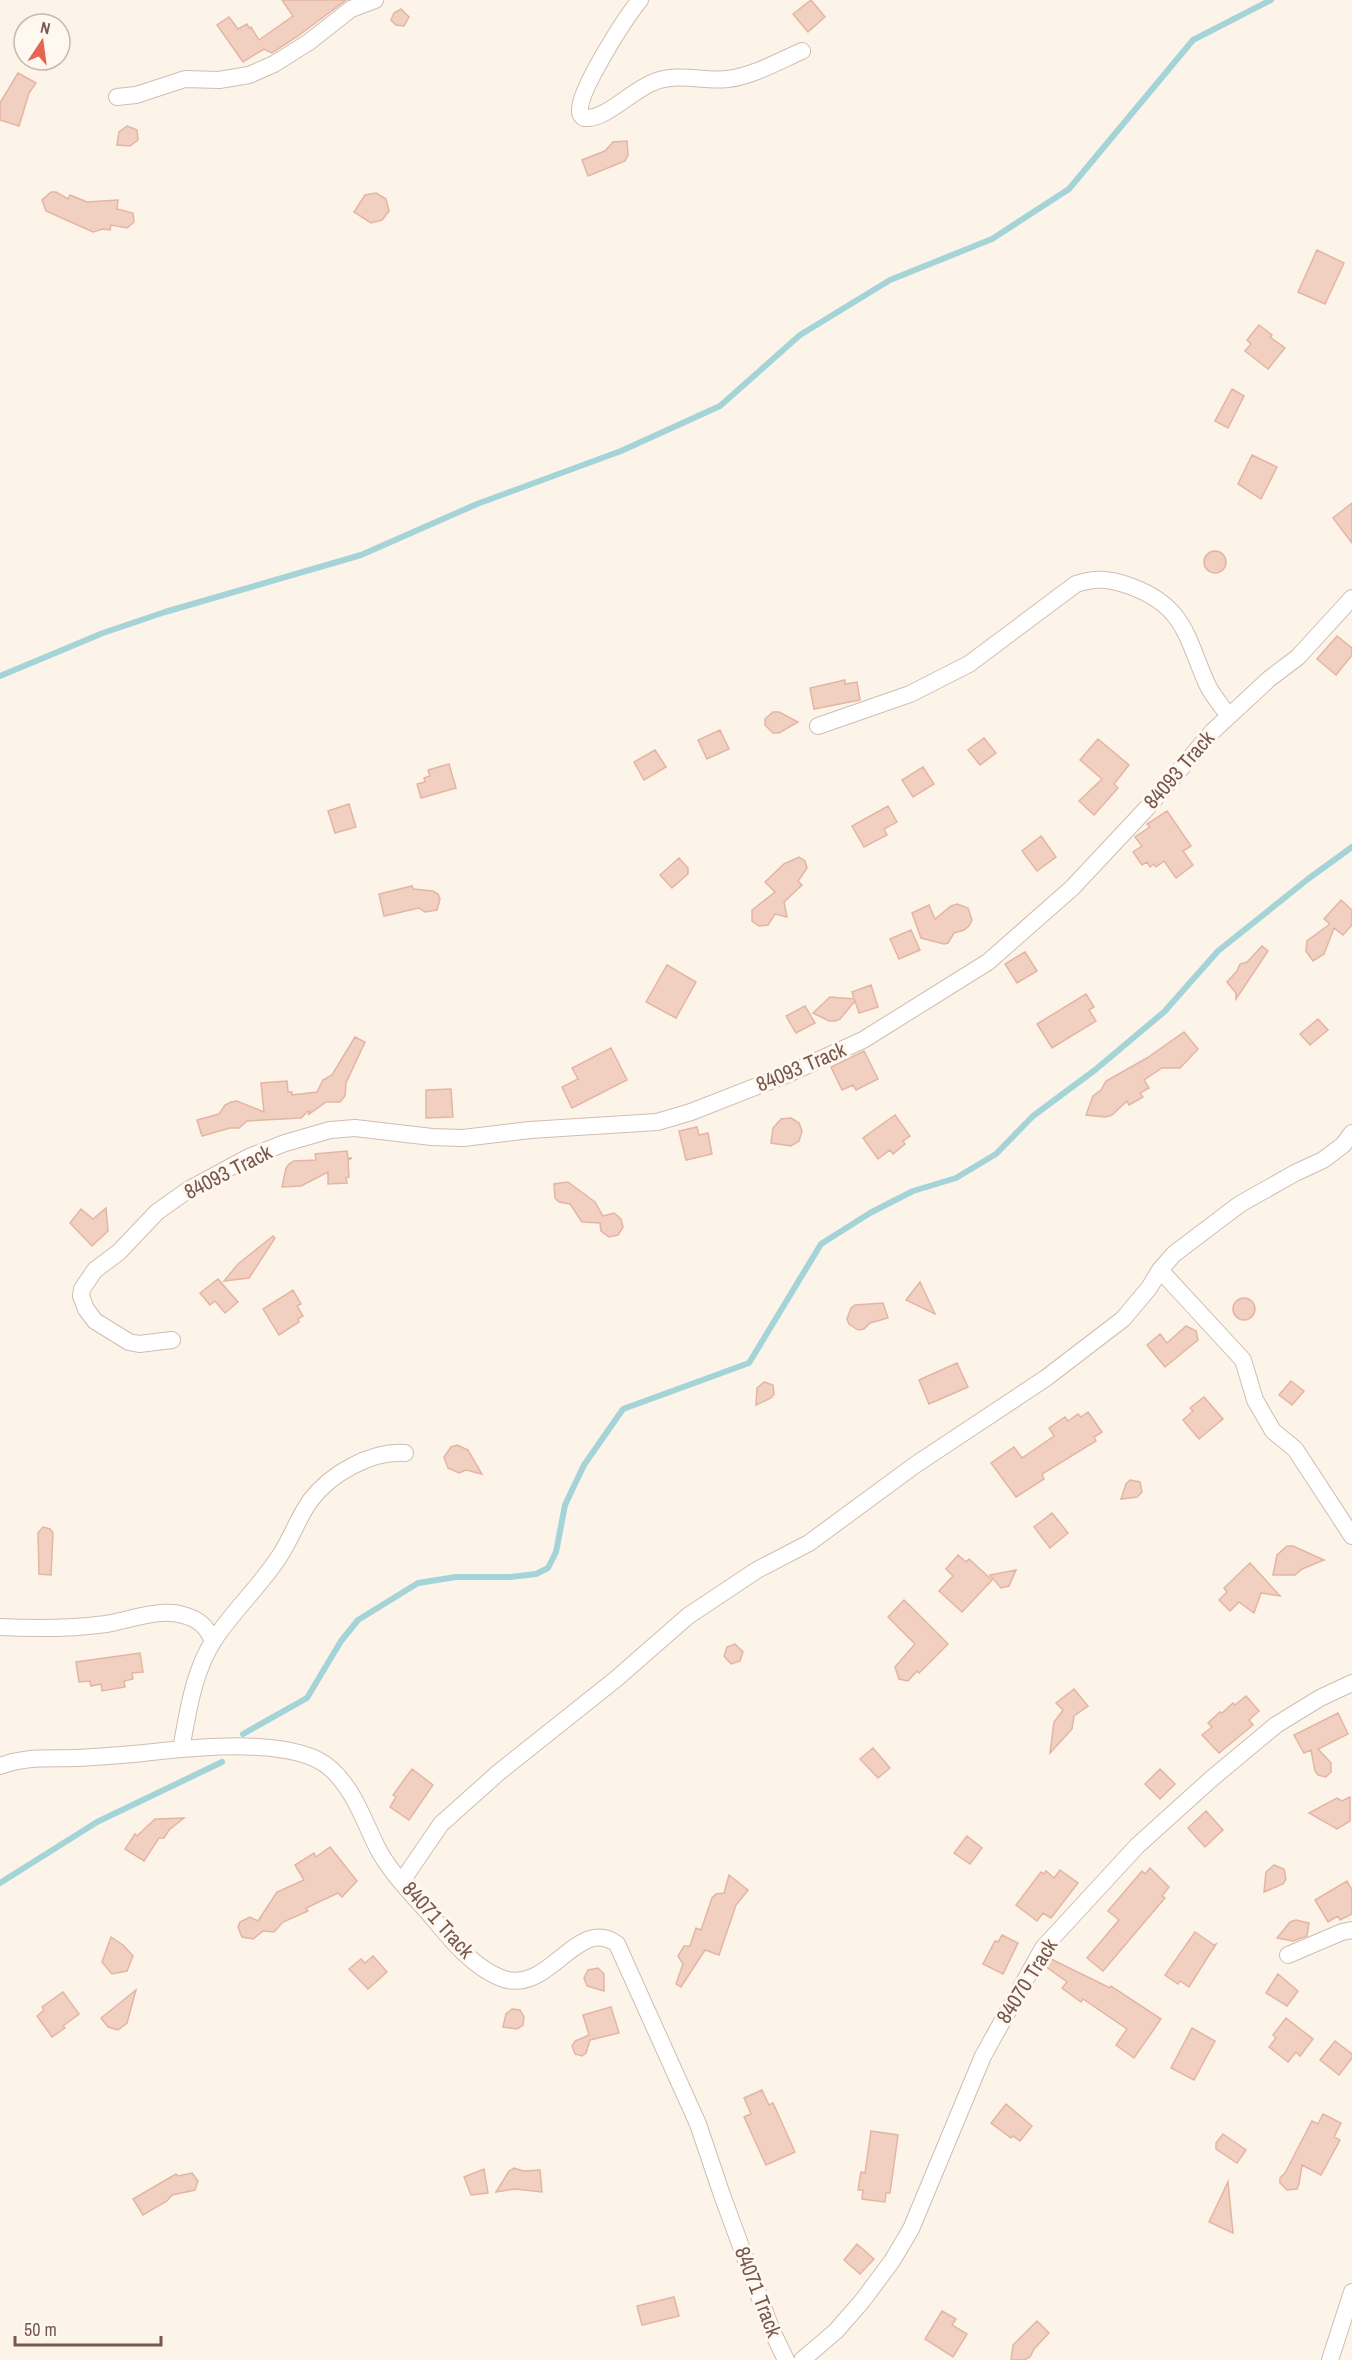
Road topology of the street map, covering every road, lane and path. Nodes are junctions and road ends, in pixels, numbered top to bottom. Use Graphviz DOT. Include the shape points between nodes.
graph roads {
  1 [pos="375,0"];
  2 [pos="640,0"];
  3 [pos="802,51"];
  4 [pos="117,97"];
  5 [pos="1352,598"];
  6 [pos="1228,715"];
  7 [pos="818,726"];
  8 [pos="1352,1133"];
  9 [pos="1160,1270"];
  10 [pos="172,1340"];
  11 [pos="405,1453"];
  12 [pos="1352,1536"];
  13 [pos="0,1627"];
  14 [pos="213,1641"];
  15 [pos="1352,1683"];
  16 [pos="181,1749"];
  17 [pos="0,1766"];
  18 [pos="402,1881"];
  19 [pos="1352,1930"];
  20 [pos="1288,1955"];
  21 [pos="1352,2292"];
  22 [pos="786,2360"];
  23 [pos="802,2360"];
  24 [pos="1330,2360"];
  1 -- 4 [label="street" via="351,9 309,42 249,75 185,80"];
  2 -- 3 [label="street" via="590,81 579,109 584,118 598,116 656,81 677,76 730,79"];
  5 -- 6 [label="street, 84093 Track" via="1298,657"];
  6 -- 7 [label="street" via="1208,687 1184,626 1173,612 1138,589 1091,578 1076,584 969,664 910,693"];
  6 -- 10 [label="street, 84093 Track" via="1147,808 1063,895 988,962 863,1040 788,1074 657,1122 463,1138 355,1128 330,1131 249,1157 188,1190 157,1212 119,1252 95,1270 81,1296 95,1321 129,1342"];
  8 -- 9 [label="street" via="1323,1161 1240,1204 1174,1254"];
  9 -- 12 [label="street" via="1243,1360 1256,1400 1273,1431 1295,1449"];
  9 -- 18 [label="street" via="1123,1319 1046,1378 915,1465 809,1543 757,1570 688,1616 441,1824"];
  11 -- 14 [label="street" via="376,1455 324,1487 310,1501 279,1557"];
  13 -- 14 [label="street" via="52,1630 164,1613 182,1614 208,1629"];
  14 -- 16 [label="street" via="189,1704"];
  15 -- 23 [label="street, 84070 Track" via="1276,1725 1210,1780 1137,1846 1043,1948 983,2056 911,2229 856,2308"];
  16 -- 17 [label="street, 84071 Track" via="119,1756 28,1758"];
  16 -- 18 [label="street, 84071 Track" via="256,1746 306,1756 330,1767 360,1808 378,1848"];
  18 -- 22 [label="street, 84071 Track" via="449,1938 483,1969 501,1978 516,1981 533,1977 585,1939 601,1936 616,1944 698,2124"];
  19 -- 20 [label="street"];
  21 -- 24 [label="street"];
}
